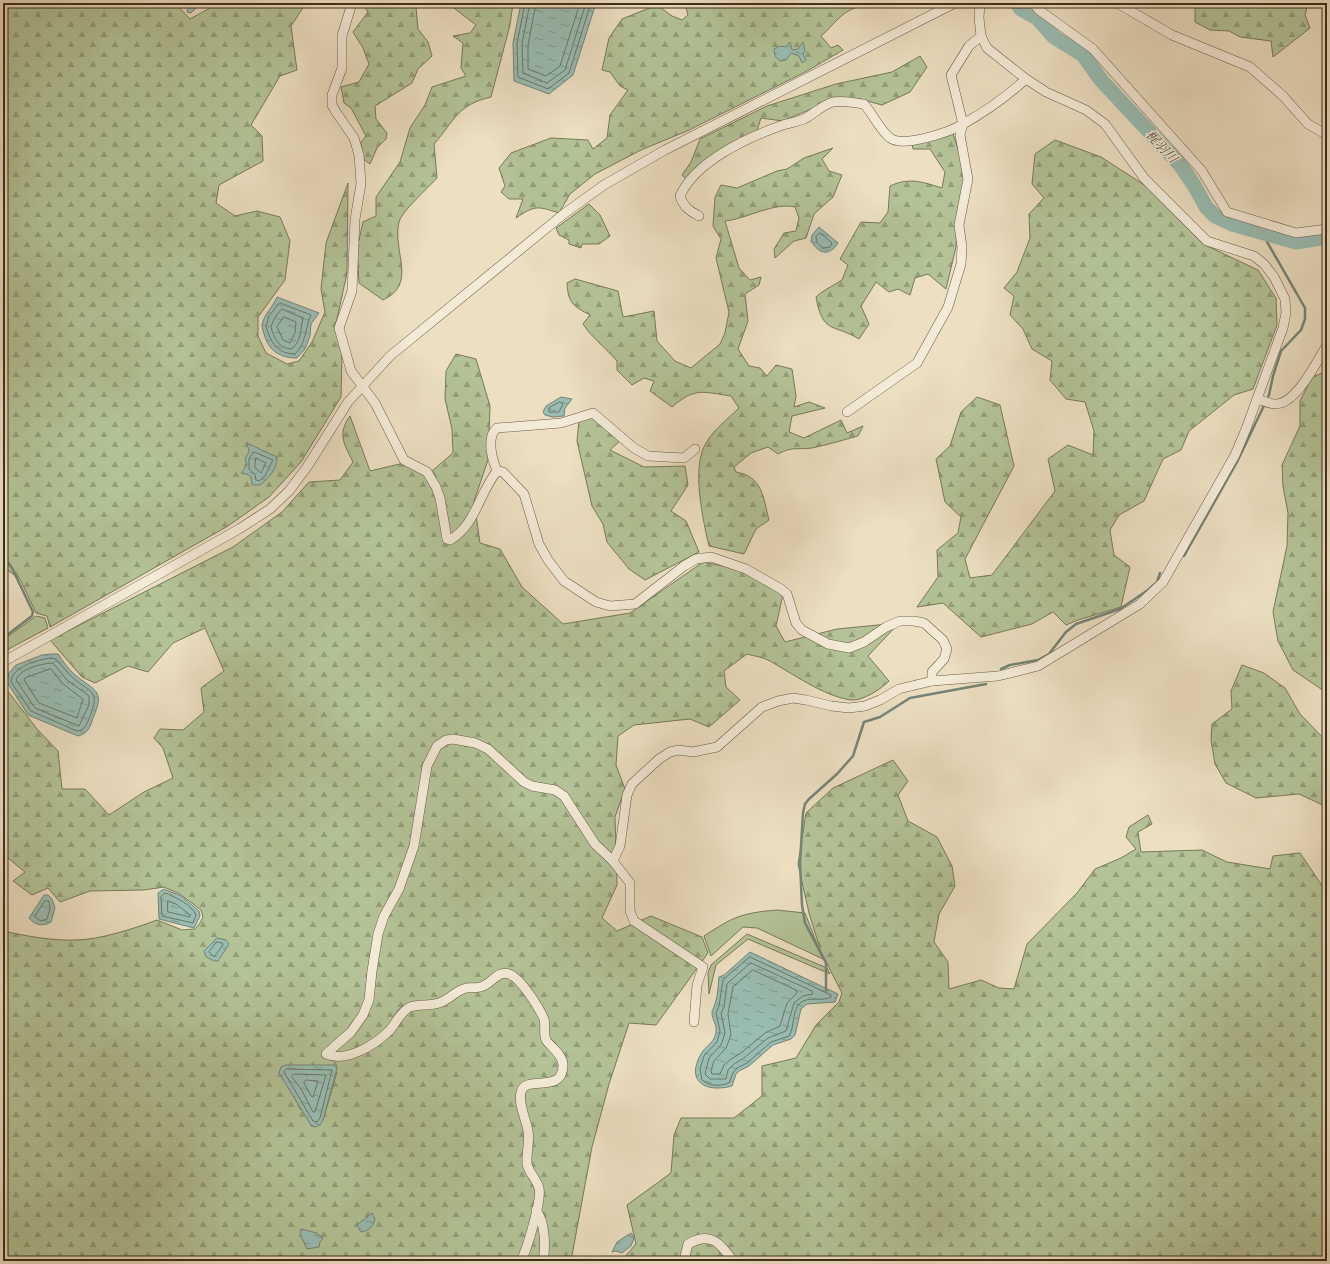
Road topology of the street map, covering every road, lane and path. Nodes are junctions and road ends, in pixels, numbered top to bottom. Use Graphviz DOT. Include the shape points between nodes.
graph roads {
  1 [pos="352,3"];
  2 [pos="955,3"];
  3 [pos="980,3"];
  4 [pos="1033,3"];
  5 [pos="1116,3"];
  6 [pos="981,36"];
  7 [pos="1026,80"];
  8 [pos="963,124"];
  9 [pos="1327,135"];
  10 [pos="699,216"];
  11 [pos="1327,229"];
  12 [pos="1327,345"];
  13 [pos="362,387"];
  14 [pos="1262,401"];
  15 [pos="847,412"];
  16 [pos="695,449"];
  17 [pos="497,471"];
  18 [pos="3,662"];
  19 [pos="932,681"];
  20 [pos="613,861"];
  21 [pos="694,1022"];
  22 [pos="536,1210"];
  23 [pos="521,1261"];
  24 [pos="543,1261"];
  25 [pos="687,1261"];
  26 [pos="733,1261"];
  1 -- 13 [label="street" via="342,36 342,68 332,95 332,105 354,138 359,155 361,184 355,219 352,291 339,328 351,371"];
  2 -- 13 [label="street" via="665,150 604,185 390,356"];
  3 -- 6 [label="street"];
  4 -- 11 [label="street" via="1093,49 1202,171 1227,212 1296,233"];
  5 -- 9 [label="street" via="1172,35 1250,67 1283,96 1308,124"];
  6 -- 7 [label="street" via="988,48"];
  6 -- 8 [label="street" via="969,46 951,75"];
  7 -- 8 [label="street"];
  7 -- 14 [label="street" via="1096,116 1115,136 1144,178 1194,230 1207,241 1254,256 1274,277 1285,299 1286,313"];
  8 -- 10 [label="street" via="918,140 897,141 890,138 864,104 832,102 804,119 773,129 731,148 690,178 680,196 681,202 686,209"];
  8 -- 15 [label="street" via="960,135 968,179 959,225 961,264 948,307 917,363"];
  12 -- 14 [label="street" via="1290,398 1275,404"];
  13 -- 17 [label="street" via="375,403 404,460 427,472 440,498 446,539 455,538 465,528"];
  13 -- 18 [label="street" via="348,402 289,491 270,509"];
  14 -- 19 [label="street" via="1177,560 1163,582 1140,604 1038,666 998,676"];
  16 -- 17 [label="street" via="684,458 648,456 634,448 593,413 561,423 497,428 491,437 492,460"];
  17 -- 19 [label="street" via="503,472 524,494 539,544 548,560 564,581 596,602 610,606 635,604 684,566 696,559 711,558 746,569 781,589 787,594 796,623 802,630 828,644 849,648 900,621 924,623 943,640 947,649 944,659 932,672"];
  19 -- 20 [label="street" via="899,689 865,706 849,708 793,698 778,701 752,714 717,747 694,752 670,752 632,784 627,795 620,846"];
  20 -- 21 [label="street" via="630,883 630,911 634,921 702,967 697,985"];
  20 -- 22 [label="street" via="595,844 564,796 555,790 524,782 488,749 476,743 453,738 437,746 427,766 414,846 399,889 384,916 378,934 367,1005 351,1032 326,1054 333,1058 352,1054 378,1040 410,1007 440,1003 458,991 485,986 502,974 515,977 521,982 544,1020 547,1040 562,1059 563,1065 560,1075 555,1080 528,1084 521,1092 520,1098 528,1132 528,1165 539,1188"];
  22 -- 23 [label="street"];
  22 -- 24 [label="street" via="541,1216 545,1252"];
  25 -- 26 [label="street" via="685,1256 688,1244 698,1238 714,1240"];
}
